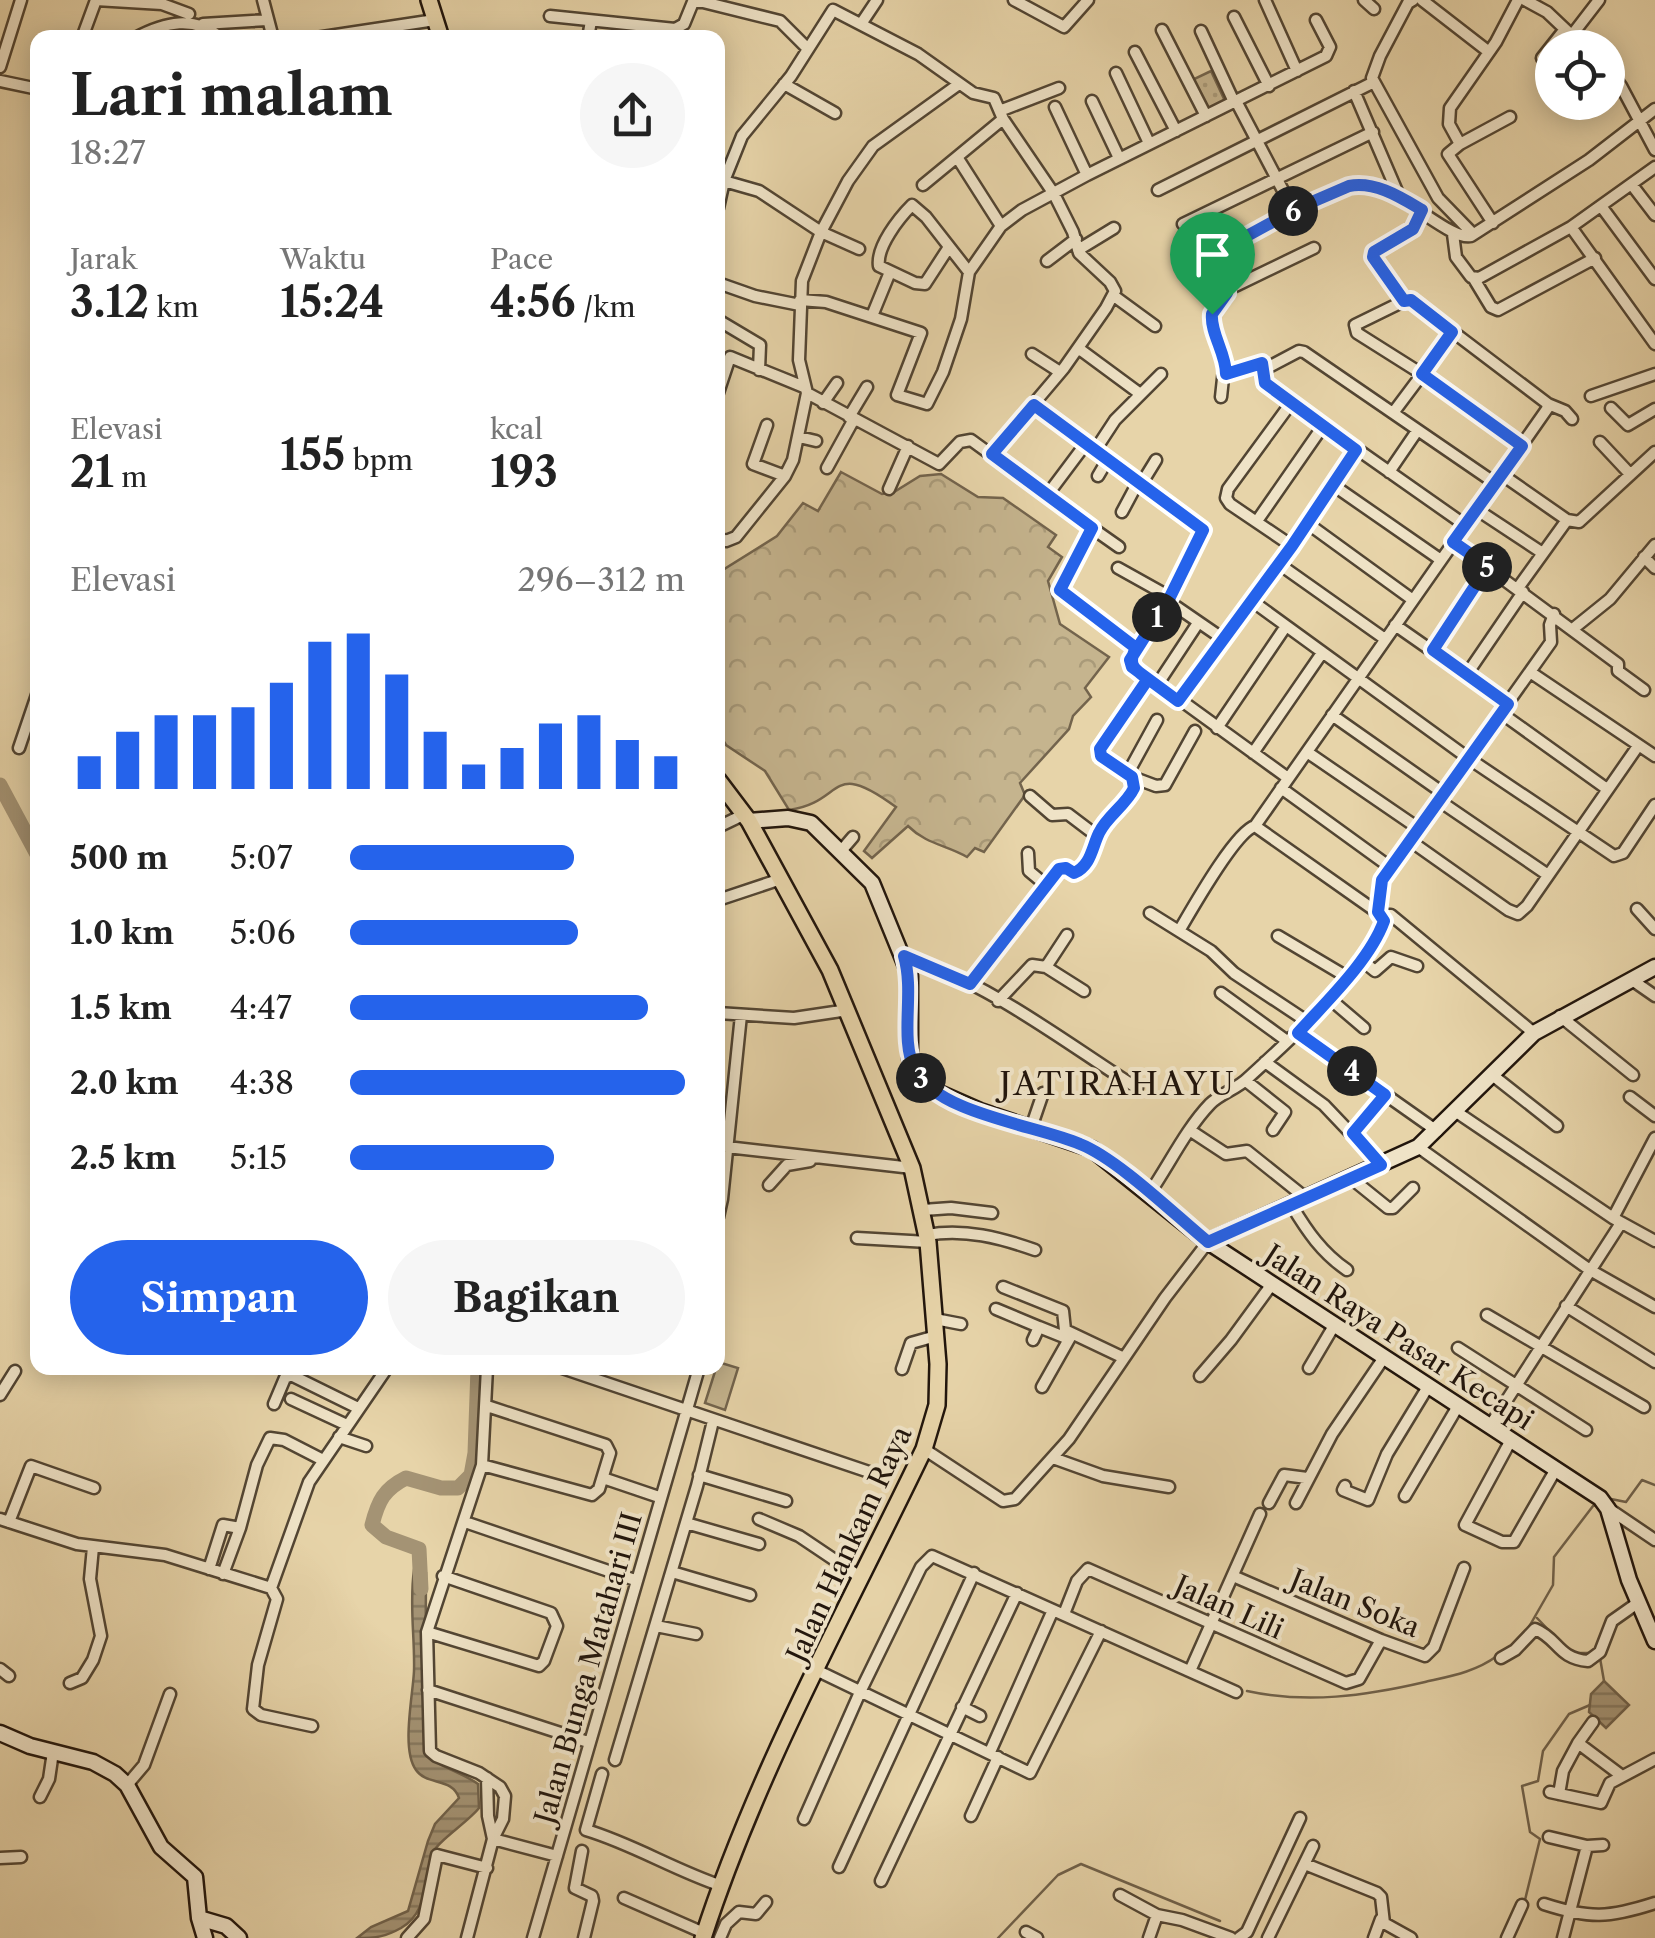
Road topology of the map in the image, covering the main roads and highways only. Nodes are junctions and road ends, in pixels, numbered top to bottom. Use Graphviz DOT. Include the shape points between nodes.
graph roads {
  1 [pos="428,0"];
  2 [pos="438,30"];
  3 [pos="725,788"];
  4 [pos="709,1936"];
  1 -- 2 [label="main road"];
  3 -- 4 [label="main road, Jalan Hankam Raya" via="753,822 848,1010 913,1172 928,1238 938,1395 924,1449 762,1788"];
}
